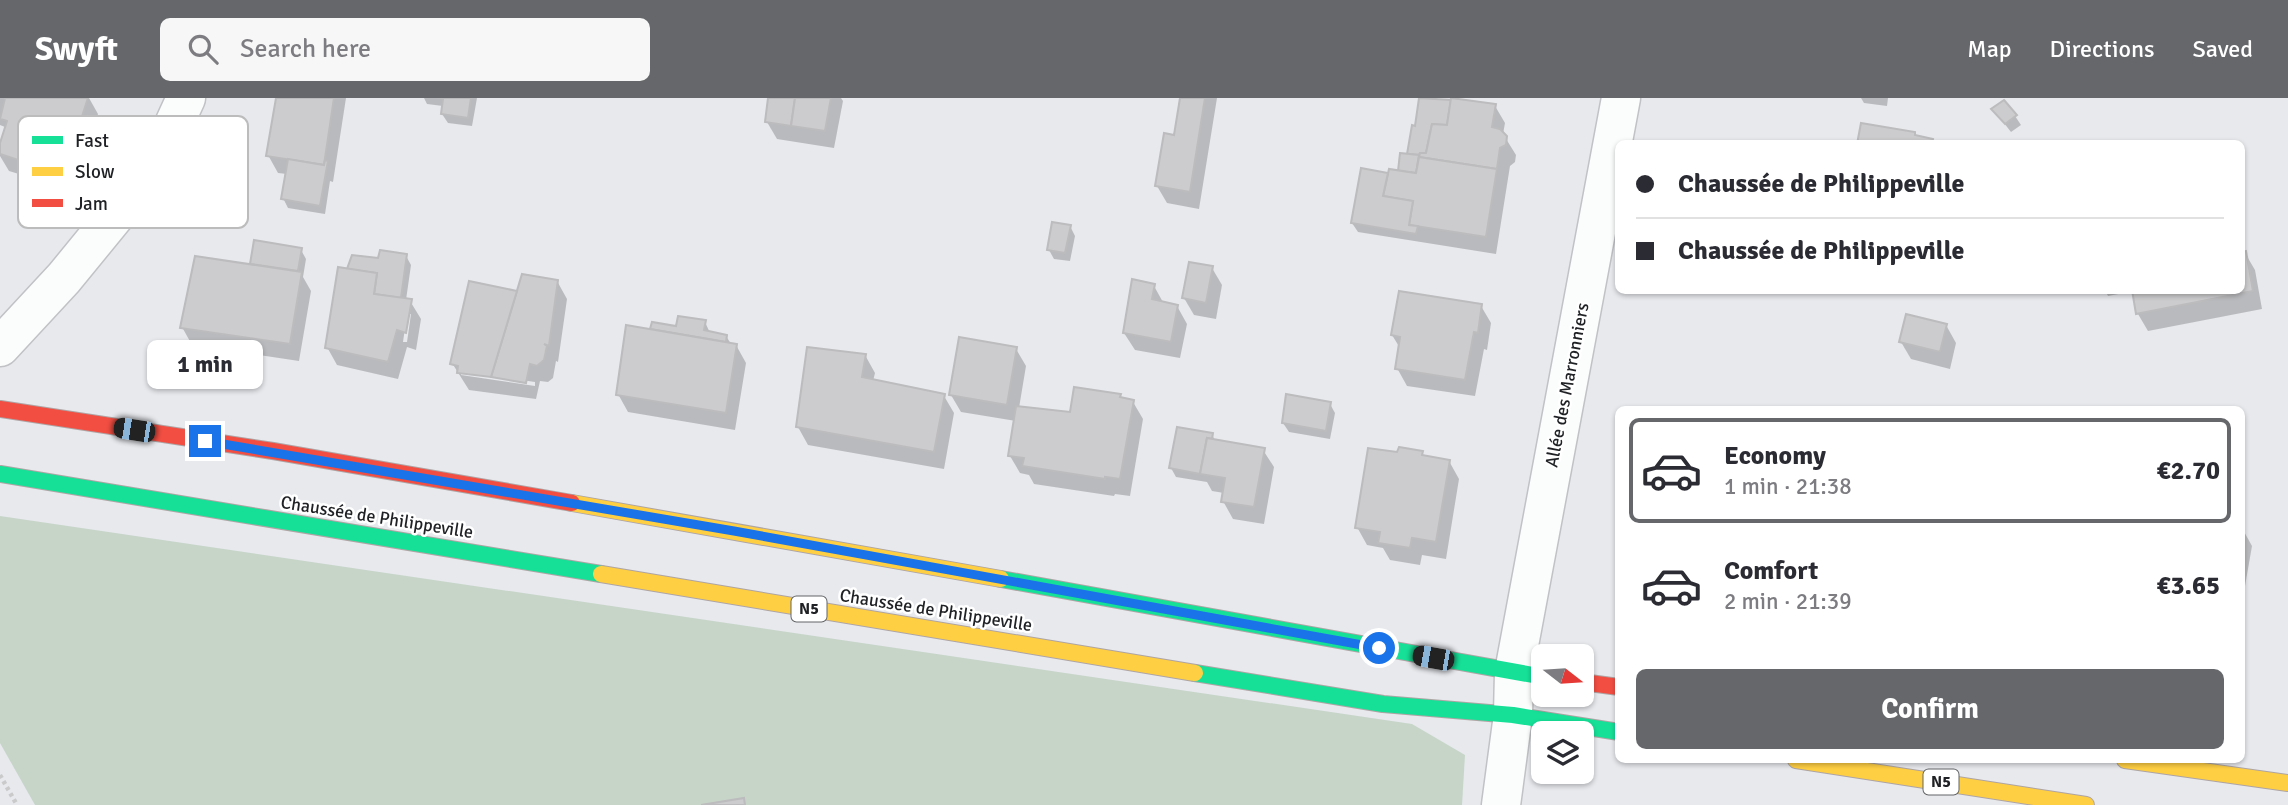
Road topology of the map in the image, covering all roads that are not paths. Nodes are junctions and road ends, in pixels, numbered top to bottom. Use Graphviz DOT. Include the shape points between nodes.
graph roads {
  1 [pos="186,98"];
  2 [pos="1620,98"];
  3 [pos="178,116"];
  4 [pos="105,228"];
  5 [pos="0,348"];
  6 [pos="0,409"];
  7 [pos="0,474"];
  8 [pos="1529,674"];
  9 [pos="1594,684"];
  10 [pos="1615,686"];
  11 [pos="1513,715"];
  12 [pos="1615,731"];
  13 [pos="1815,763"];
  14 [pos="2146,763"];
  15 [pos="2288,783"];
  16 [pos="1501,805"];
  17 [pos="2086,805"];
  1 -- 3 [label="street"];
  2 -- 8 [label="street, Allée des Marronniers"];
  4 -- 5 [label="street"];
  6 -- 8 [label="main road" via="707,526"];
  7 -- 11 [label="main road, Chaussée de Philippeville / N5" via="1383,704"];
  8 -- 11 [label="street, Allée des Marronniers"];
  9 -- 10 [label="main road"];
  11 -- 12 [label="main road, Chaussée de Philippeville / N5"];
  11 -- 16 [label="street, Allée des Marronniers"];
  13 -- 17 [label="main road, N5"];
  14 -- 15 [label="main road"];
}
